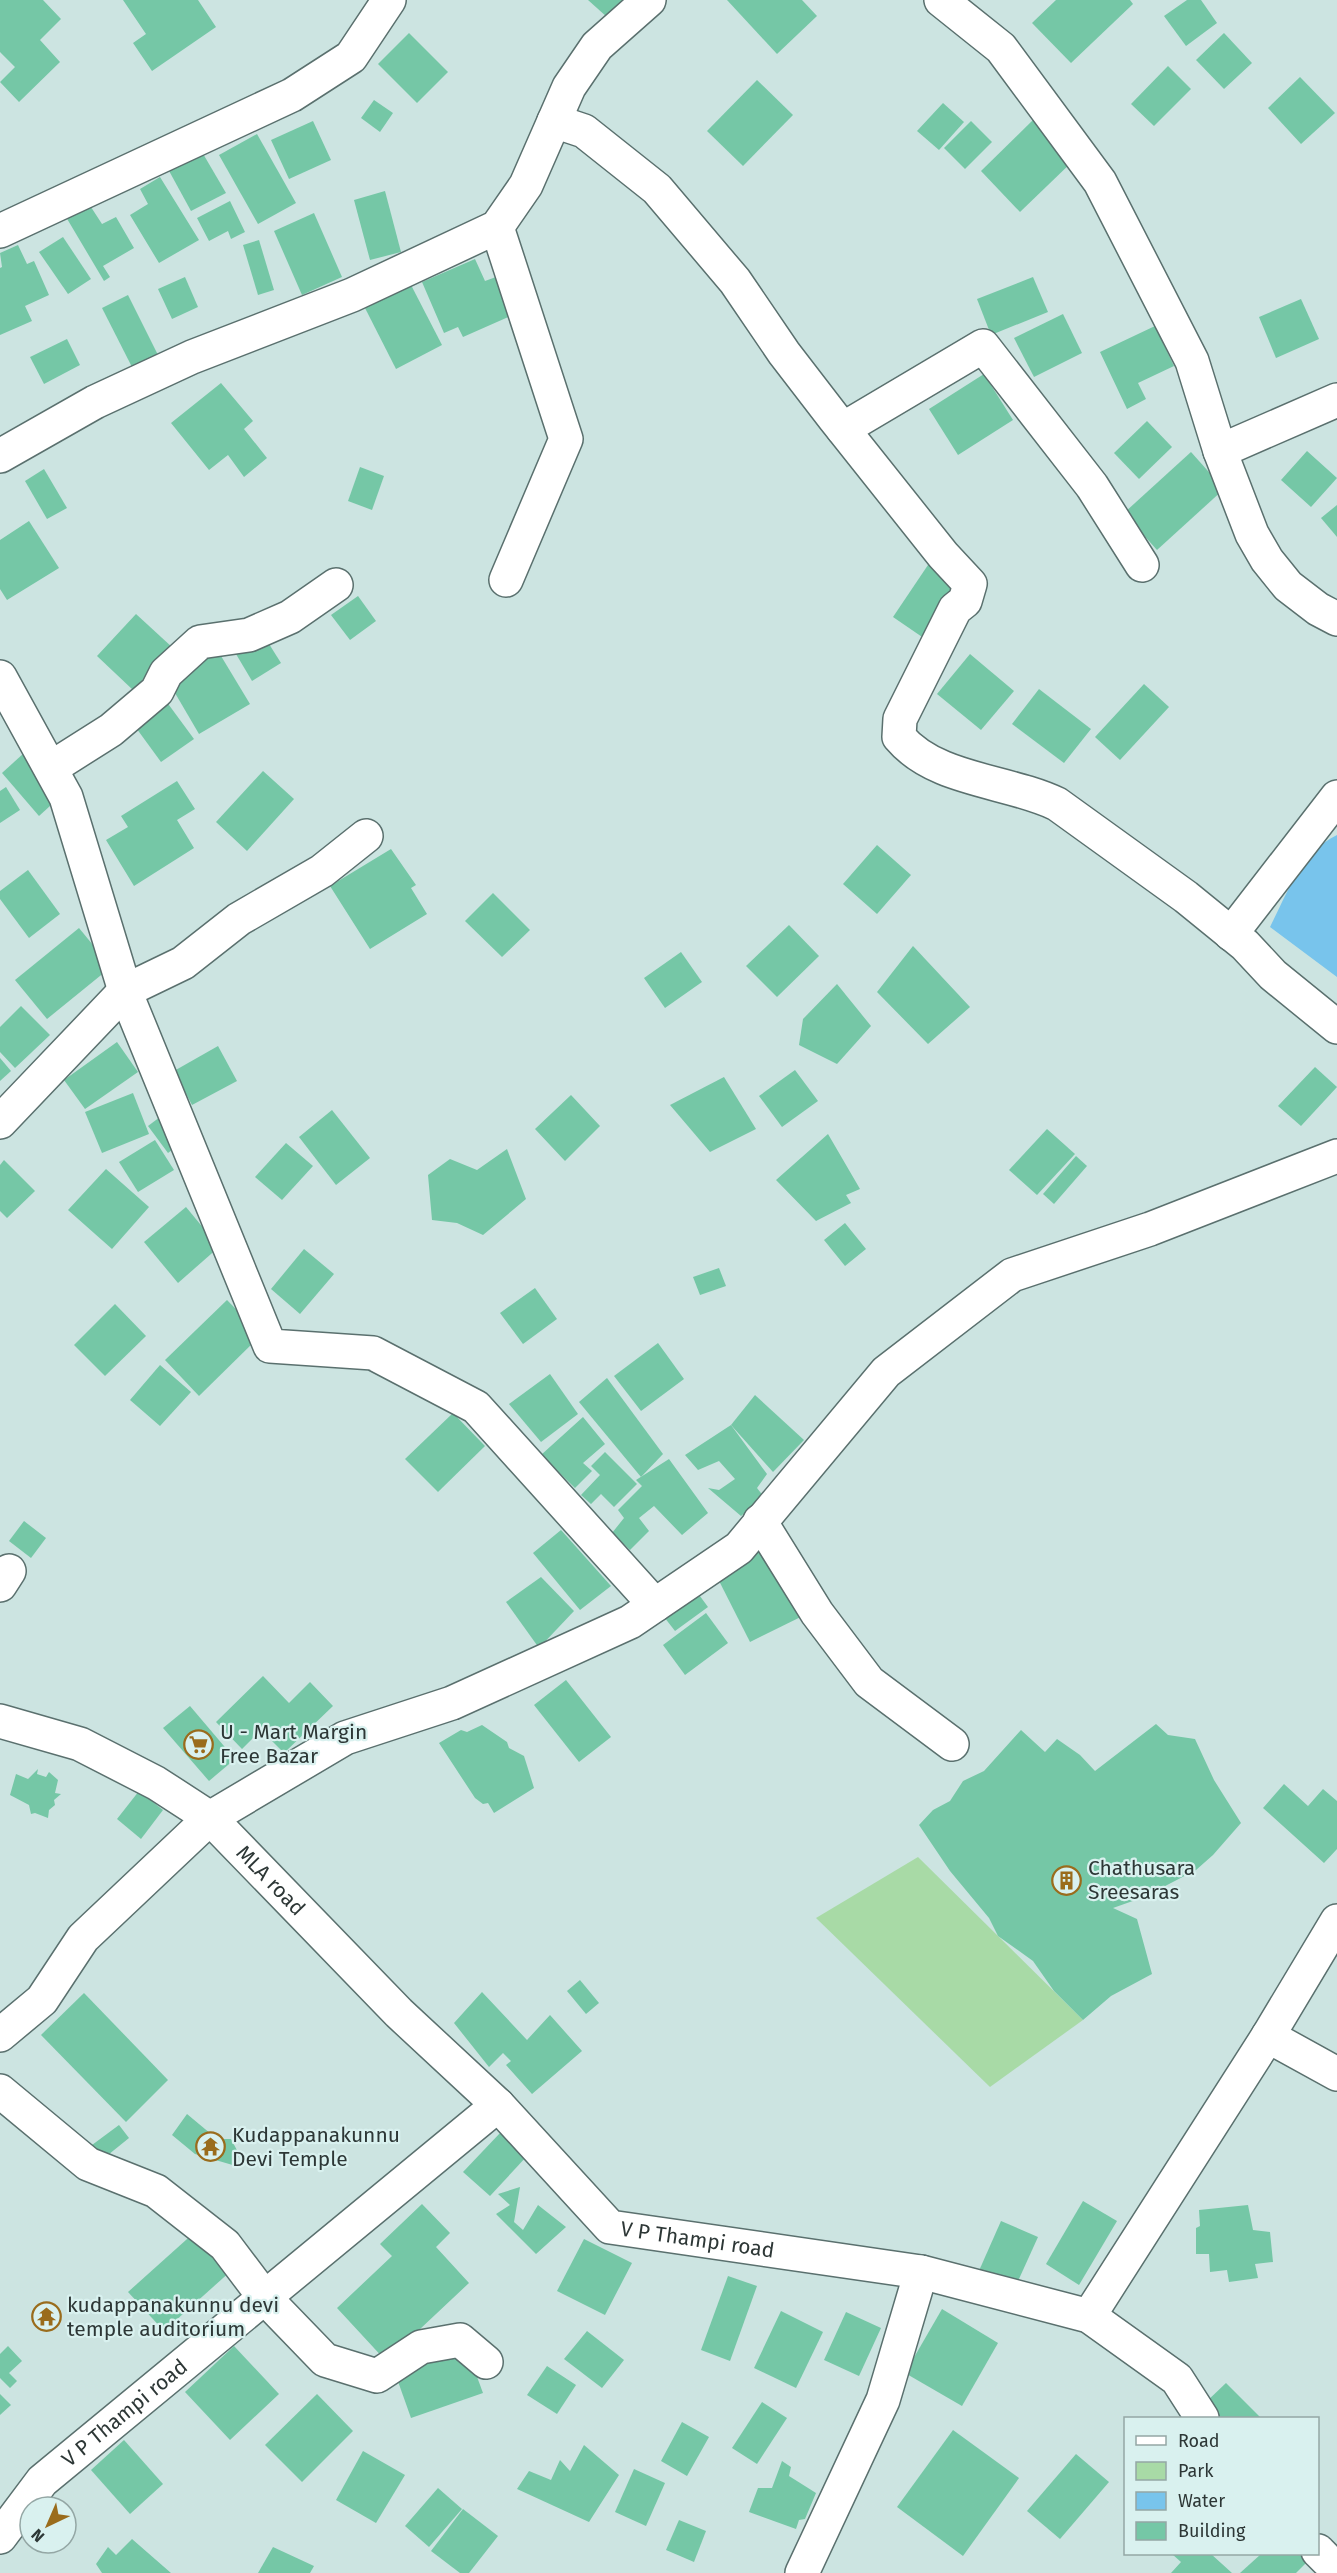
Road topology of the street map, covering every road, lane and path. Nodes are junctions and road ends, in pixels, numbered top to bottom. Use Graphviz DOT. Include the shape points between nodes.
graph roads {
  1 [pos="389,0"];
  2 [pos="649,0"];
  3 [pos="941,0"];
  4 [pos="554,121"];
  5 [pos="497,227"];
  6 [pos="0,231"];
  7 [pos="1337,400"];
  8 [pos="843,429"];
  9 [pos="1220,451"];
  10 [pos="0,456"];
  11 [pos="1142,565"];
  12 [pos="506,580"];
  13 [pos="336,585"];
  14 [pos="1337,619"];
  15 [pos="0,677"];
  16 [pos="10,721"];
  17 [pos="51,768"];
  18 [pos="1337,797"];
  19 [pos="366,836"];
  20 [pos="1231,934"];
  21 [pos="125,991"];
  22 [pos="1337,1027"];
  23 [pos="0,1122"];
  24 [pos="1337,1156"];
  25 [pos="760,1521"];
  26 [pos="655,1605"];
  27 [pos="0,1721"];
  28 [pos="952,1744"];
  29 [pos="210,1818"];
  30 [pos="1337,1921"];
  31 [pos="0,2035"];
  32 [pos="1268,2036"];
  33 [pos="1337,2074"];
  34 [pos="0,2091"];
  35 [pos="498,2105"];
  36 [pos="921,2272"];
  37 [pos="265,2298"];
  38 [pos="1089,2316"];
  39 [pos="486,2362"];
  40 [pos="1201,2417"];
  41 [pos="0,2536"];
  42 [pos="1319,2553"];
  43 [pos="1337,2570"];
  44 [pos="802,2573"];
  1 -- 6 [label="street" via="351,57 292,95"];
  2 -- 4 [label="street" via="597,46 569,87"];
  3 -- 9 [label="street" via="1001,48 1100,182 1192,361"];
  4 -- 5 [label="street" via="526,185"];
  4 -- 8 [label="street" via="584,131 657,189 735,280 784,353"];
  5 -- 10 [label="street" via="352,295 192,357 95,402"];
  5 -- 12 [label="street" via="566,439"];
  7 -- 9 [label="street"];
  8 -- 11 [label="street" via="983,346 1092,486"];
  8 -- 20 [label="street" via="970,584 965,602 955,609 900,719 899,737 912,753 1057,804"];
  9 -- 14 [label="street" via="1252,534 1267,560 1288,586"];
  13 -- 17 [label="street" via="290,617 249,634 200,642 166,673 157,691 111,730"];
  15 -- 16 [label="street"];
  16 -- 17 [label="street"];
  17 -- 21 [label="street" via="66,797"];
  18 -- 20 [label="street"];
  19 -- 21 [label="street" via="321,870 238,919 183,963"];
  20 -- 22 [label="street" via="1273,975"];
  21 -- 23 [label="street"];
  21 -- 26 [label="street" via="270,1346 373,1353 476,1407"];
  24 -- 25 [label="street" via="1150,1229 1012,1275 886,1372"];
  25 -- 26 [label="street" via="739,1548"];
  25 -- 28 [label="street" via="817,1613 869,1682"];
  26 -- 29 [label="street" via="630,1622 452,1703 345,1738"];
  27 -- 29 [label="street, MLA road" via="80,1744 156,1783"];
  29 -- 31 [label="street" via="83,1938 42,2000"];
  29 -- 35 [label="street, MLA road" via="399,2013"];
  30 -- 32 [label="street"];
  32 -- 33 [label="street"];
  32 -- 38 [label="street"];
  34 -- 37 [label="street" via="88,2164 156,2191 225,2245"];
  35 -- 36 [label="street, V P Thampi road" via="610,2227"];
  35 -- 37 [label="street, V P Thampi road"];
  36 -- 38 [label="street, V P Thampi road"];
  36 -- 44 [label="street" via="883,2400"];
  37 -- 39 [label="street" via="325,2360 378,2376 421,2347 460,2340"];
  37 -- 41 [label="street, V P Thampi road" via="42,2481"];
  38 -- 40 [label="street, V P Thampi road" via="1177,2379"];
  42 -- 43 [label="street"];
}
